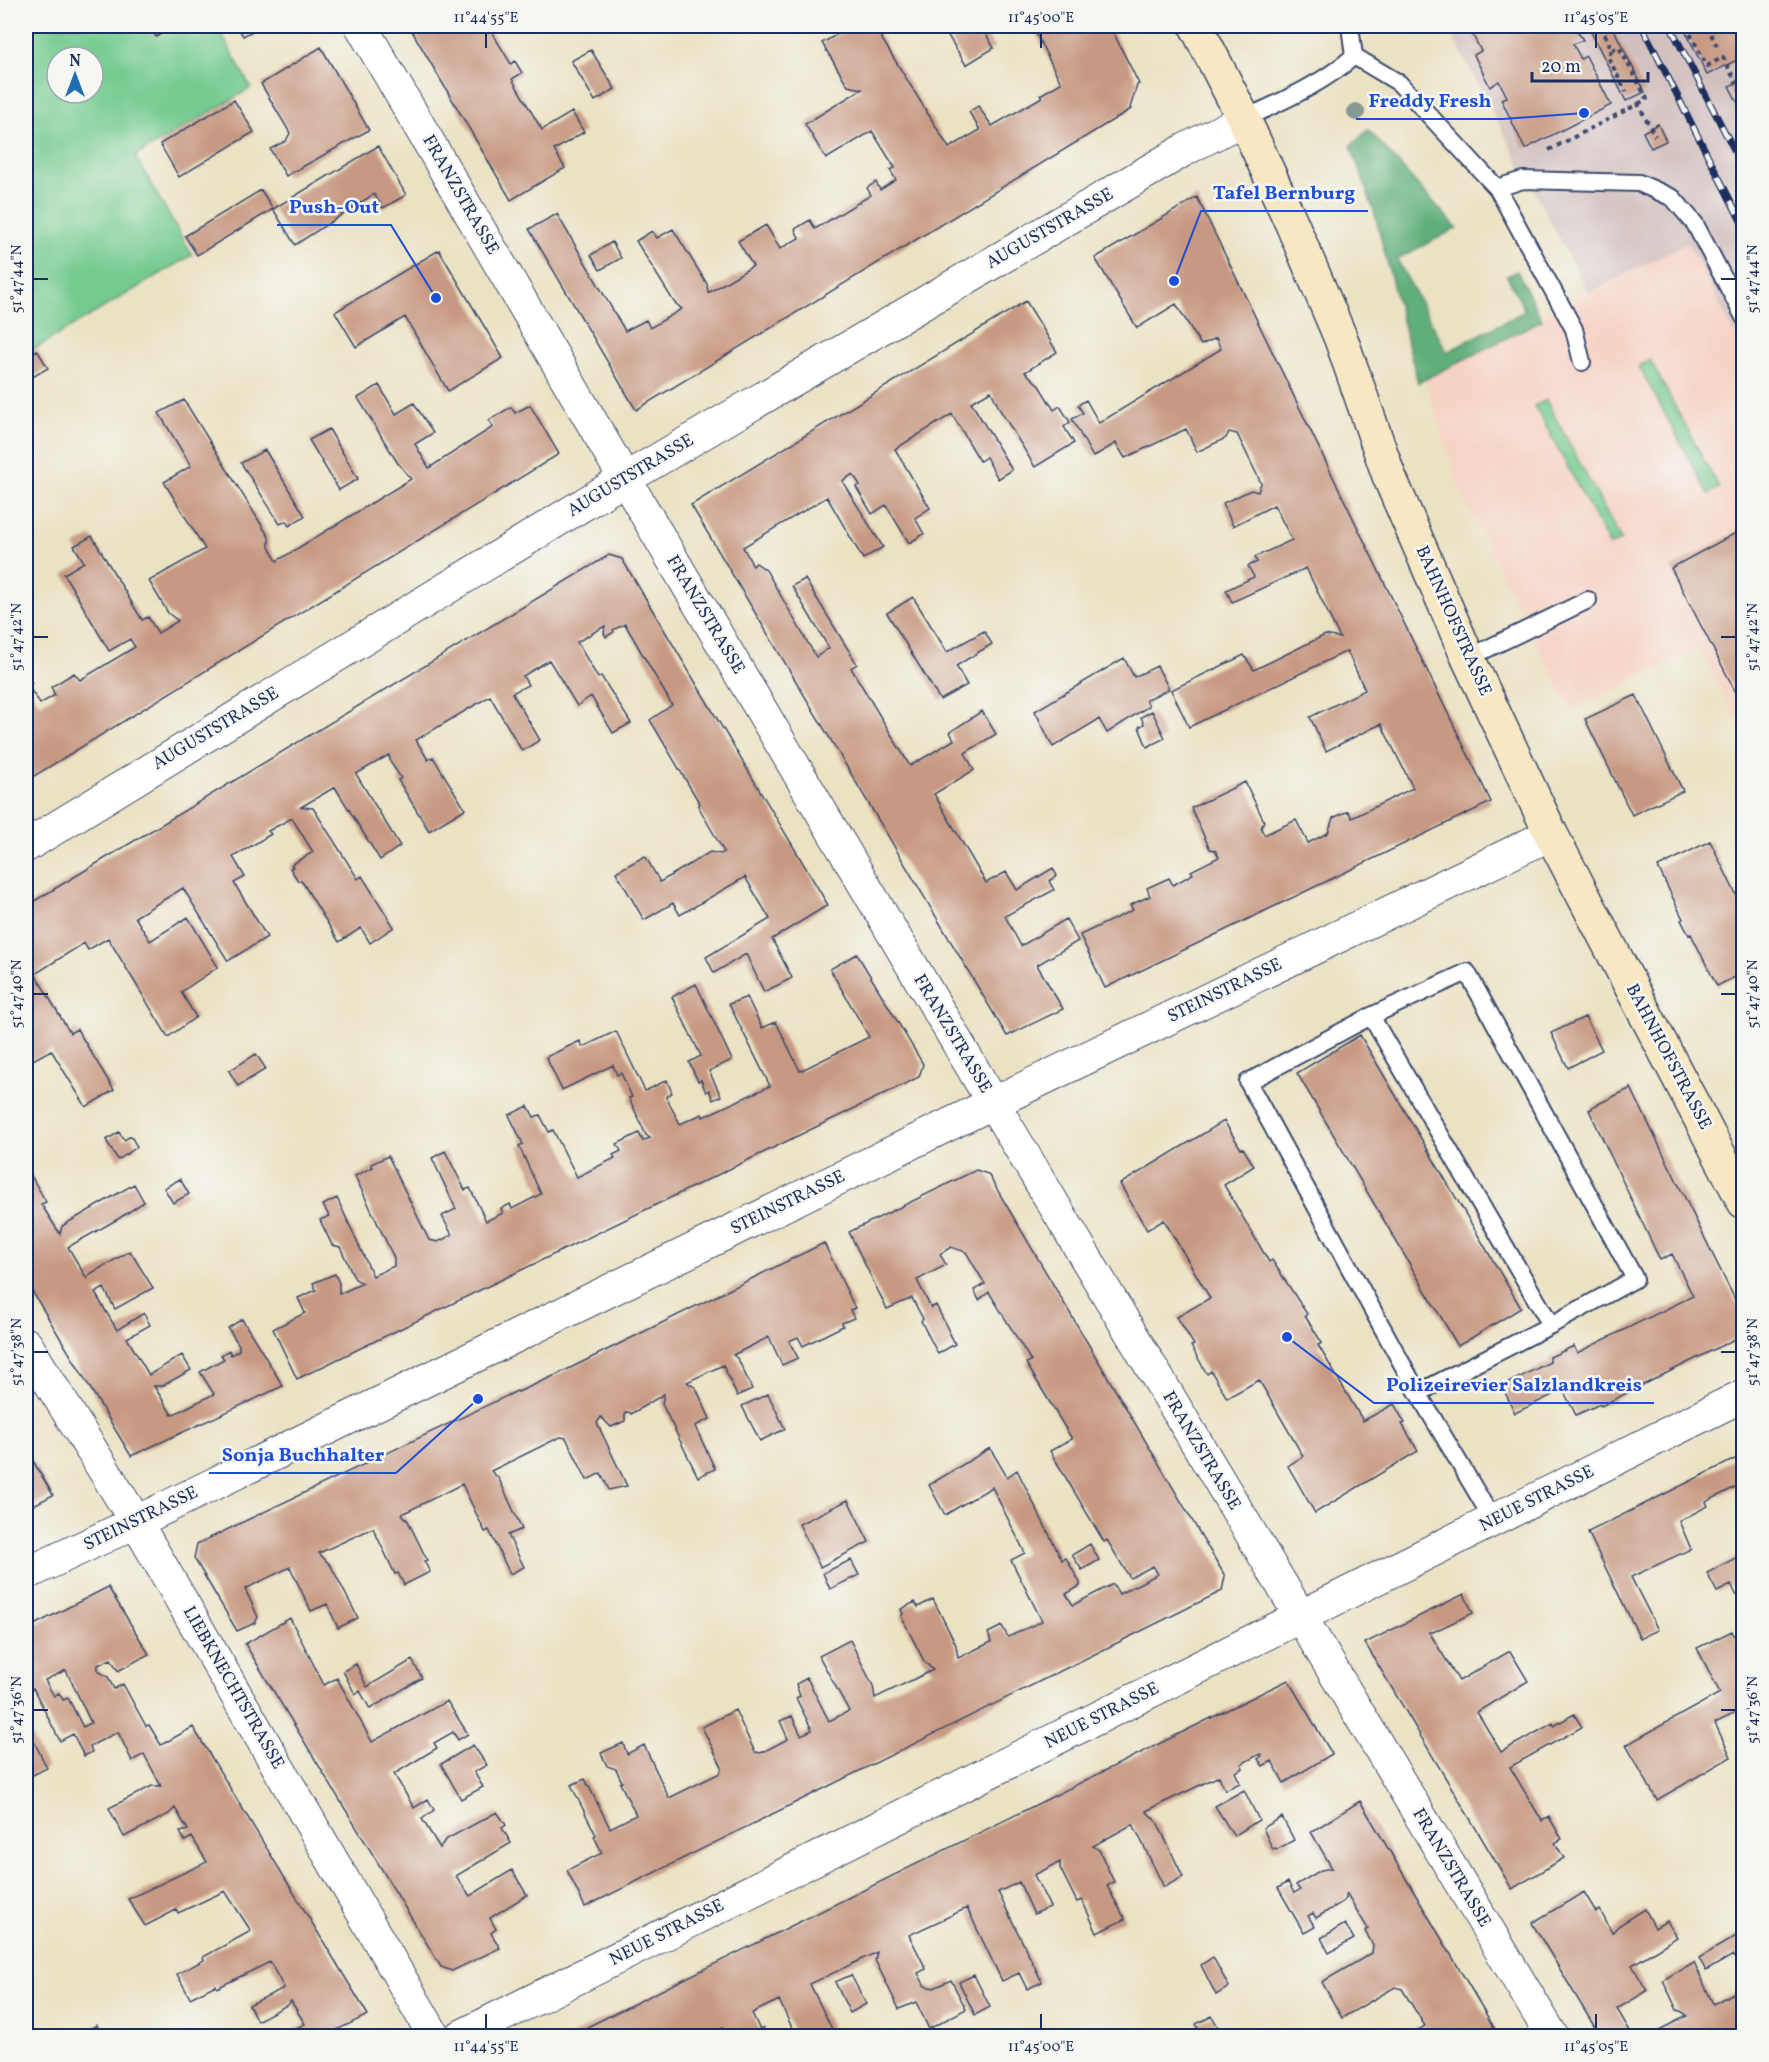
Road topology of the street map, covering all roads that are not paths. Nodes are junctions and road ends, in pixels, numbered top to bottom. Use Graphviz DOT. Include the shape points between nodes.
graph roads {
  1 [pos="361,26"];
  2 [pos="1196,26"];
  3 [pos="1350,26"];
  4 [pos="1354,56"];
  5 [pos="1244,119"];
  6 [pos="1497,188"];
  7 [pos="1743,317"];
  8 [pos="1582,362"];
  9 [pos="625,479"];
  10 [pos="1588,600"];
  11 [pos="1468,658"];
  12 [pos="1551,834"];
  13 [pos="26,846"];
  14 [pos="1371,1016"];
  15 [pos="993,1103"];
  16 [pos="1743,1202"];
  17 [pos="1551,1325"];
  18 [pos="26,1344"];
  19 [pos="1418,1393"];
  20 [pos="1743,1395"];
  21 [pos="1493,1520"];
  22 [pos="136,1522"];
  23 [pos="26,1574"];
  24 [pos="1301,1617"];
  25 [pos="434,2037"];
  26 [pos="461,2037"];
  27 [pos="1552,2037"];
  1 -- 9 [label="street, FRANZSTRASSE"];
  2 -- 5 [label="main road, BAHNHOFSTRASSE"];
  3 -- 4 [label="lane"];
  4 -- 5 [label="lane" via="1335,73"];
  4 -- 6 [label="lane" via="1400,83"];
  5 -- 9 [label="street, AUGUSTSTRASSE" via="1186,149"];
  5 -- 11 [label="main road, BAHNHOFSTRASSE" via="1341,339 1389,476"];
  6 -- 7 [label="lane" via="1523,180 1639,183 1673,198 1695,224"];
  6 -- 8 [label="lane" via="1574,329"];
  9 -- 13 [label="street, AUGUSTSTRASSE"];
  9 -- 15 [label="street, FRANZSTRASSE"];
  10 -- 11 [label="lane"];
  11 -- 12 [label="main road, BAHNHOFSTRASSE"];
  12 -- 15 [label="street, STEINSTRASSE"];
  12 -- 16 [label="main road, BAHNHOFSTRASSE"];
  14 -- 17 [label="lane"];
  14 -- 17 [label="lane" via="1467,972 1635,1279"];
  14 -- 19 [label="lane" via="1248,1082"];
  15 -- 22 [label="street, STEINSTRASSE"];
  15 -- 24 [label="street, FRANZSTRASSE"];
  17 -- 19 [label="lane"];
  18 -- 22 [label="street, LIEBKNECHTSTRASSE"];
  19 -- 21 [label="lane"];
  20 -- 21 [label="street, NEUE STRASSE"];
  21 -- 24 [label="street, NEUE STRASSE"];
  22 -- 23 [label="street, STEINSTRASSE"];
  22 -- 25 [label="street, LIEBKNECHTSTRASSE"];
  24 -- 26 [label="street, NEUE STRASSE"];
  24 -- 27 [label="street, FRANZSTRASSE"];
}
